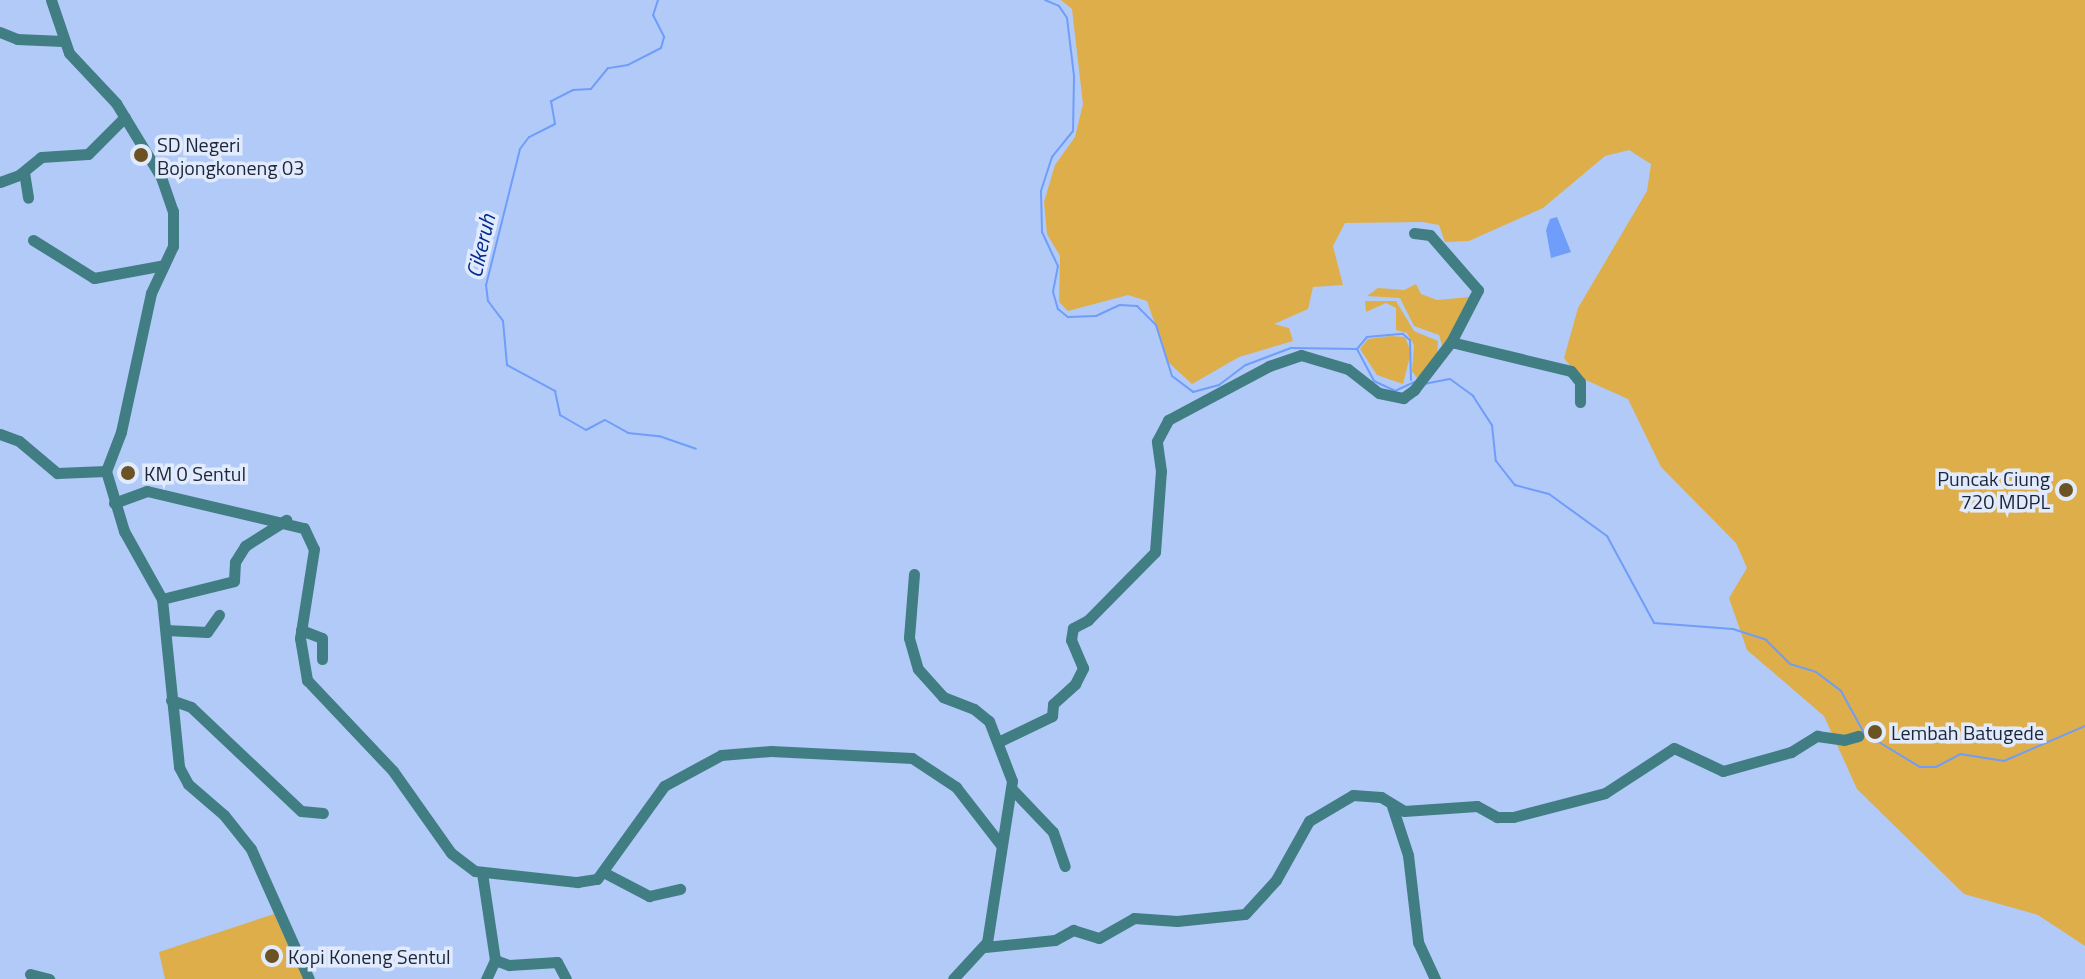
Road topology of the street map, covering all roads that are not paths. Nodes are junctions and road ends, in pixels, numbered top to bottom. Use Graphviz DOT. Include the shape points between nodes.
graph roads {
  1 [pos="51,0"];
  2 [pos="0,32"];
  3 [pos="63,41"];
  4 [pos="125,117"];
  5 [pos="24,172"];
  6 [pos="0,182"];
  7 [pos="28,198"];
  8 [pos="1414,233"];
  9 [pos="33,240"];
  10 [pos="164,265"];
  11 [pos="1451,342"];
  12 [pos="1580,402"];
  13 [pos="0,434"];
  14 [pos="106,471"];
  15 [pos="114,503"];
  16 [pos="287,520"];
  17 [pos="914,574"];
  18 [pos="162,599"];
  19 [pos="219,615"];
  20 [pos="166,630"];
  21 [pos="301,630"];
  22 [pos="322,659"];
  23 [pos="171,700"];
  24 [pos="1858,736"];
  25 [pos="998,742"];
  26 [pos="1012,789"];
  27 [pos="1392,806"];
  28 [pos="323,813"];
  29 [pos="1001,845"];
  30 [pos="1065,866"];
  31 [pos="482,873"];
  32 [pos="605,873"];
  33 [pos="680,889"];
  34 [pos="985,947"];
  35 [pos="495,960"];
  36 [pos="30,974"];
  37 [pos="49,979"];
  38 [pos="309,979"];
  39 [pos="486,979"];
  40 [pos="566,979"];
  41 [pos="953,979"];
  42 [pos="1435,979"];
  1 -- 3 [label="street"];
  2 -- 3 [label="street" via="17,39"];
  3 -- 4 [label="street"];
  4 -- 5 [label="street" via="88,154 41,157"];
  4 -- 10 [label="street" via="169,194 175,238"];
  5 -- 6 [label="street"];
  5 -- 7 [label="street"];
  8 -- 11 [label="street" via="1430,235 1478,290"];
  9 -- 10 [label="street" via="94,278"];
  10 -- 14 [label="street" via="148,304 121,432"];
  11 -- 12 [label="street" via="1571,371 1580,382"];
  11 -- 25 [label="street" via="1419,383 1394,399 1348,369 1301,355 1269,366 1168,420 1157,441 1161,471 1155,552 1088,620 1073,628 1071,640 1083,668 1075,684 1053,704 1052,716"];
  13 -- 14 [label="street" via="19,441 57,473"];
  14 -- 15 [label="street"];
  15 -- 16 [label="street" via="147,491"];
  15 -- 18 [label="street"];
  16 -- 18 [label="street" via="245,546 235,562 234,581"];
  16 -- 21 [label="street" via="304,528 314,542"];
  17 -- 25 [label="street" via="909,638 918,669 943,697 982,713"];
  18 -- 20 [label="street"];
  19 -- 20 [label="street" via="207,632"];
  20 -- 23 [label="street"];
  21 -- 22 [label="street" via="322,638"];
  21 -- 31 [label="street" via="303,665 312,688 393,771 451,853"];
  23 -- 28 [label="street" via="191,707 301,811"];
  23 -- 38 [label="street" via="183,776 251,849"];
  24 -- 27 [label="street" via="1817,736 1791,752 1723,771 1682,747 1674,748 1605,793 1513,817 1497,817 1477,806 1434,805 1414,811"];
  25 -- 26 [label="street"];
  26 -- 29 [label="street"];
  26 -- 30 [label="street" via="1053,832"];
  27 -- 34 [label="street" via="1363,793 1321,810 1260,901 1245,914 1177,921 1127,919 1099,938 1068,930 1055,940"];
  27 -- 42 [label="street" via="1408,855 1418,942"];
  29 -- 32 [label="street" via="956,787 912,758 748,752 721,755 655,793"];
  29 -- 34 [label="street" via="1000,882"];
  31 -- 32 [label="street" via="577,882"];
  31 -- 35 [label="street"];
  32 -- 33 [label="street" via="649,896"];
  34 -- 41 [label="street"];
  35 -- 39 [label="street"];
  35 -- 40 [label="street" via="509,965 557,962"];
  36 -- 37 [label="street"];
}
